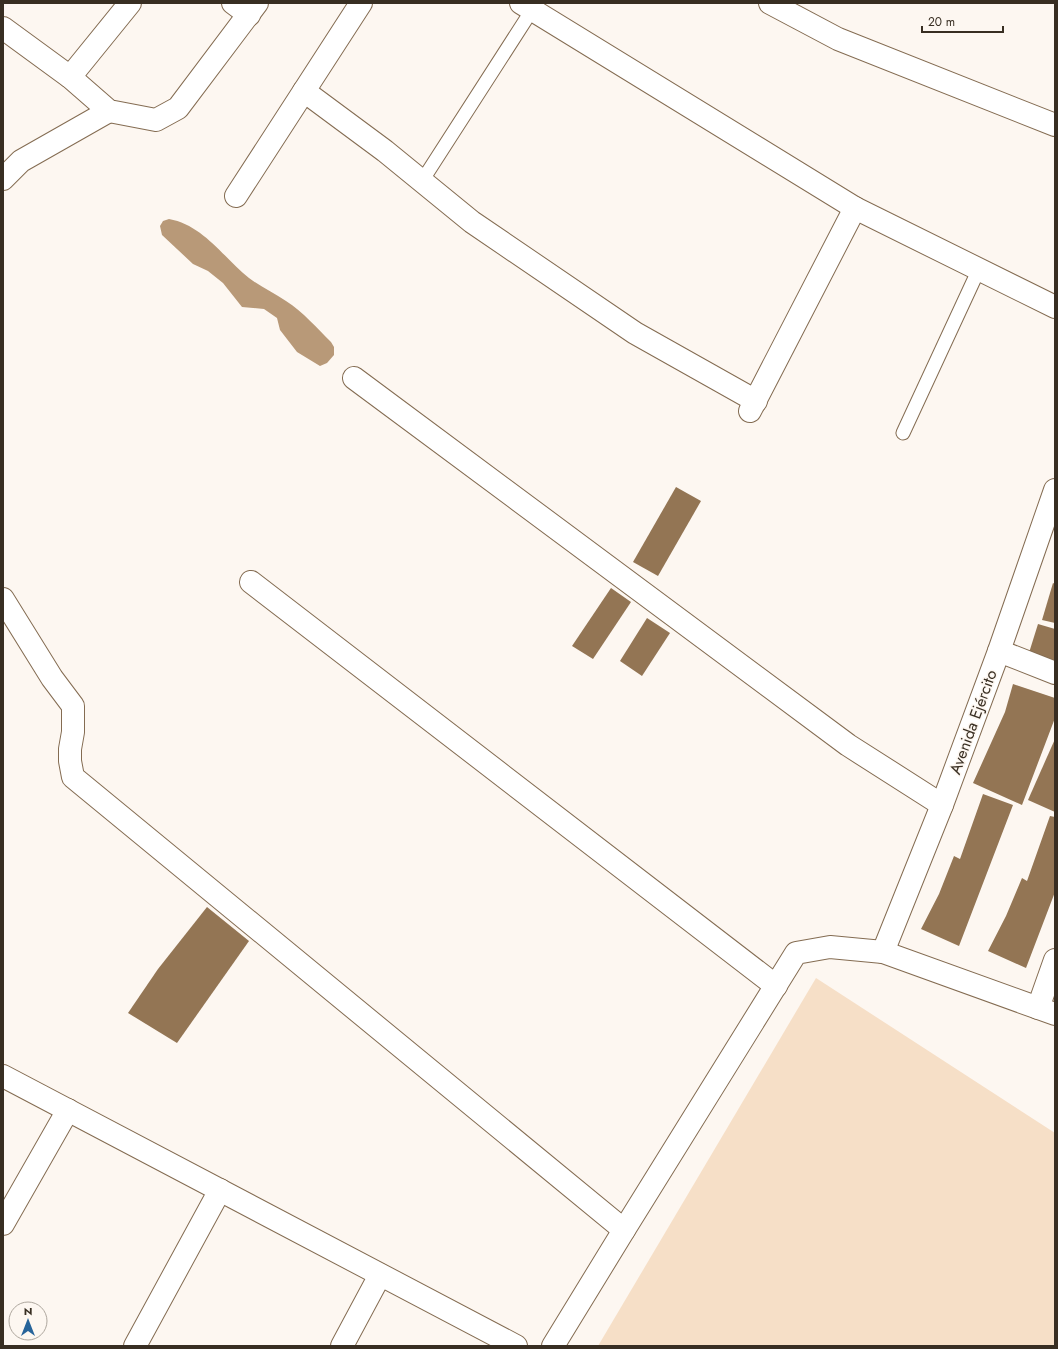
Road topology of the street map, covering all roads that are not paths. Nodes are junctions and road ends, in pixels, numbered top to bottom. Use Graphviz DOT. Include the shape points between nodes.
graph roads {
  1 [pos="130,3"];
  2 [pos="361,3"];
  3 [pos="770,3"];
  4 [pos="526,6"];
  5 [pos="246,7"];
  6 [pos="3,28"];
  7 [pos="70,77"];
  8 [pos="304,91"];
  9 [pos="109,110"];
  10 [pos="1055,125"];
  11 [pos="3,179"];
  12 [pos="422,181"];
  13 [pos="236,196"];
  14 [pos="855,208"];
  15 [pos="979,269"];
  16 [pos="1055,307"];
  17 [pos="354,378"];
  18 [pos="903,433"];
  19 [pos="1055,490"];
  20 [pos="251,582"];
  21 [pos="3,599"];
  22 [pos="999,651"];
  23 [pos="1055,673"];
  24 [pos="942,805"];
  25 [pos="883,952"];
  26 [pos="1055,960"];
  27 [pos="776,986"];
  28 [pos="1047,1011"];
  29 [pos="3,1076"];
  30 [pos="68,1110"];
  31 [pos="220,1190"];
  32 [pos="3,1224"];
  33 [pos="624,1230"];
  34 [pos="380,1275"];
  35 [pos="135,1346"];
  36 [pos="342,1346"];
  37 [pos="516,1346"];
  38 [pos="554,1346"];
  1 -- 7 [label="street"];
  2 -- 8 [label="street"];
  3 -- 10 [label="street" via="838,39"];
  4 -- 12 [label="lane"];
  4 -- 14 [label="street"];
  5 -- 9 [label="street" via="178,108 156,120"];
  6 -- 7 [label="street"];
  7 -- 9 [label="street"];
  8 -- 12 [label="street" via="385,150"];
  8 -- 13 [label="street"];
  9 -- 11 [label="street" via="21,161"];
  12 -- 14 [label="street" via="472,222 635,333 753,406"];
  14 -- 15 [label="street"];
  15 -- 16 [label="street"];
  15 -- 18 [label="lane"];
  17 -- 24 [label="street" via="848,745"];
  19 -- 22 [label="street, Avenida Ejército"];
  20 -- 27 [label="street"];
  21 -- 33 [label="street" via="52,678 73,706 70,761 73,777"];
  22 -- 23 [label="street"];
  22 -- 24 [label="street, Avenida Ejército"];
  24 -- 25 [label="street, Avenida Ejército"];
  25 -- 27 [label="street" via="830,947 796,953"];
  25 -- 28 [label="street"];
  26 -- 28 [label="street"];
  27 -- 33 [label="street"];
  29 -- 30 [label="street"];
  30 -- 31 [label="street"];
  30 -- 32 [label="street"];
  31 -- 34 [label="street"];
  31 -- 35 [label="street"];
  33 -- 38 [label="street"];
  34 -- 36 [label="street"];
  34 -- 37 [label="street"];
}
